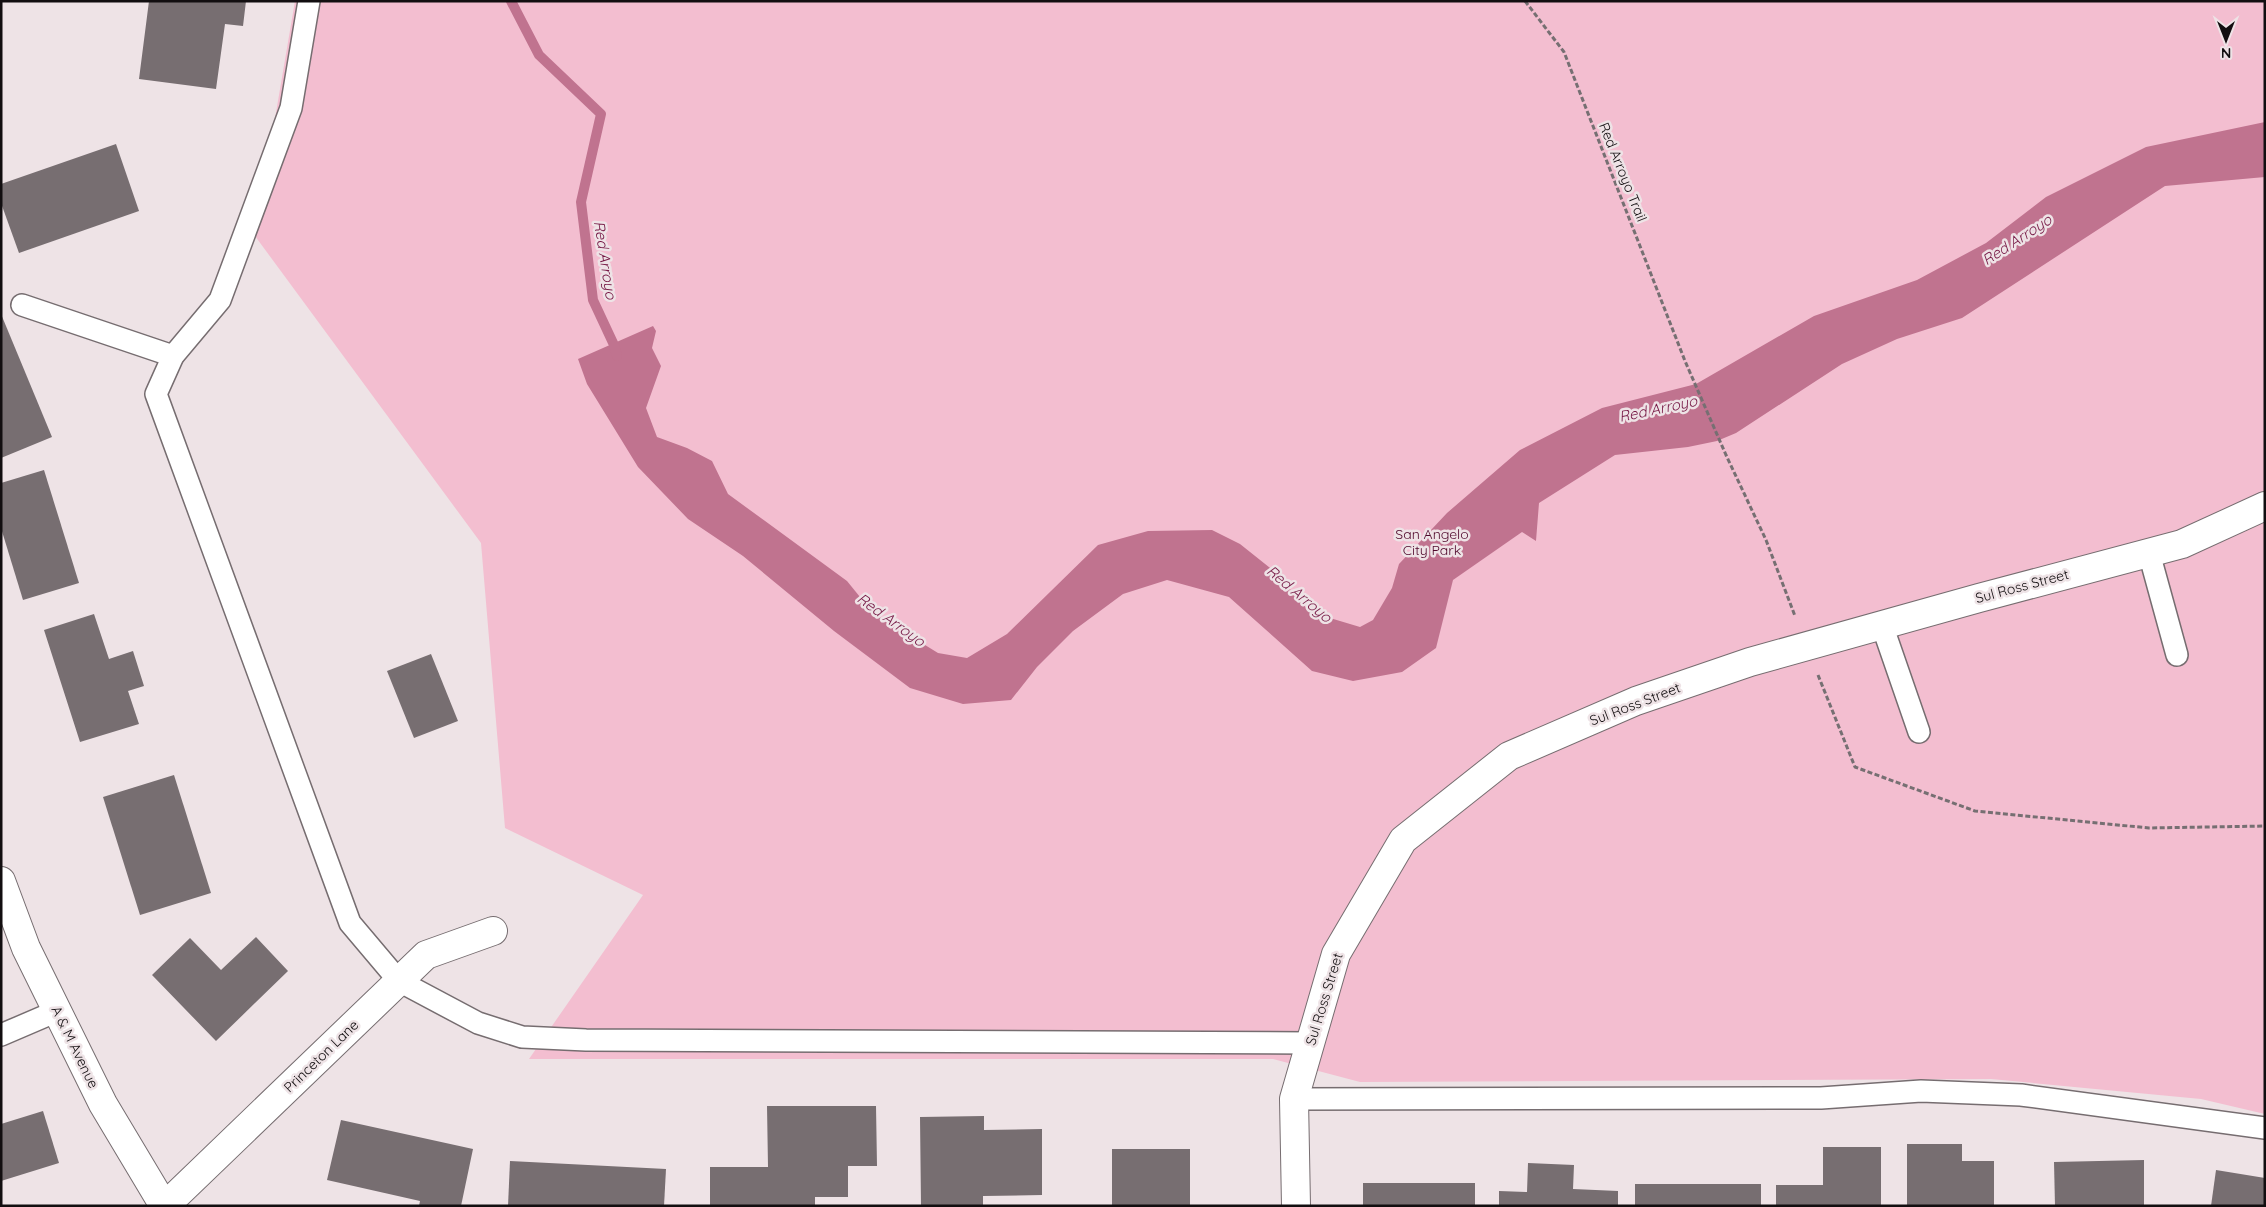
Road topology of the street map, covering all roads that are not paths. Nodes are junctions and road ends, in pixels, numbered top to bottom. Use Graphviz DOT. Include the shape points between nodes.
graph roads {
  1 [pos="309,1"];
  2 [pos="22,305"];
  3 [pos="173,356"];
  4 [pos="2265,506"];
  5 [pos="2149,553"];
  6 [pos="1882,625"];
  7 [pos="2178,655"];
  8 [pos="1919,732"];
  9 [pos="1,881"];
  10 [pos="493,931"];
  11 [pos="399,981"];
  12 [pos="57,1011"];
  13 [pos="1,1035"];
  14 [pos="1310,1043"];
  15 [pos="1294,1100"];
  16 [pos="2265,1128"];
  17 [pos="164,1206"];
  18 [pos="1296,1206"];
  1 -- 3 [label="lane" via="291,108 220,300"];
  2 -- 3 [label="lane"];
  3 -- 11 [label="lane" via="156,394 350,923"];
  4 -- 5 [label="street, Sul Ross Street" via="2182,544"];
  5 -- 6 [label="street, Sul Ross Street"];
  5 -- 7 [label="lane"];
  6 -- 8 [label="lane"];
  6 -- 14 [label="street, Sul Ross Street" via="1750,662 1636,701 1510,756 1403,840 1336,954"];
  9 -- 12 [label="street, A & M Avenue" via="26,948"];
  10 -- 11 [label="street, Princeton Lane" via="426,955"];
  11 -- 14 [label="lane" via="478,1023 522,1037"];
  11 -- 17 [label="street, Princeton Lane"];
  12 -- 13 [label="lane"];
  12 -- 17 [label="street, A & M Avenue" via="103,1104"];
  14 -- 15 [label="street, Sul Ross Street"];
  15 -- 16 [label="lane" via="1821,1098 1930,1092 2021,1095"];
  15 -- 18 [label="street, Sul Ross Street"];
}
